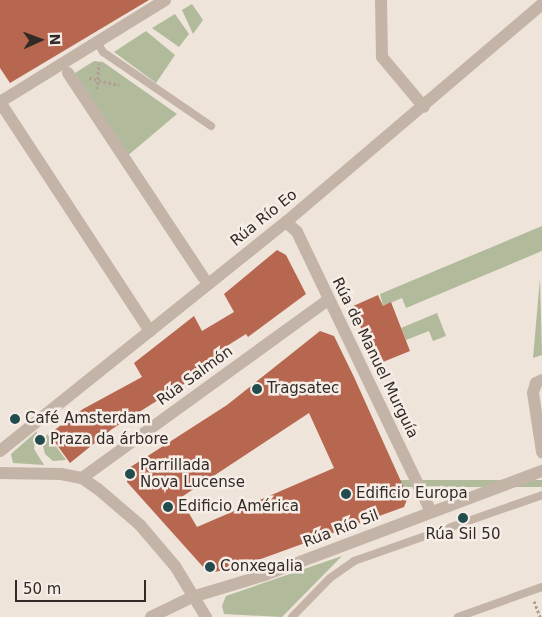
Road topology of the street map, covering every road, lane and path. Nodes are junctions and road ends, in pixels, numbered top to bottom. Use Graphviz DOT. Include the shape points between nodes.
graph roads {
  1 [pos="165,0"];
  2 [pos="381,0"];
  3 [pos="542,4"];
  4 [pos="98,48"];
  5 [pos="69,74"];
  6 [pos="97,77"];
  7 [pos="119,86"];
  8 [pos="0,102"];
  9 [pos="89,104"];
  10 [pos="424,107"];
  11 [pos="211,126"];
  12 [pos="286,222"];
  13 [pos="204,277"];
  14 [pos="328,300"];
  15 [pos="150,331"];
  16 [pos="542,380"];
  17 [pos="0,451"];
  18 [pos="542,452"];
  19 [pos="542,471"];
  20 [pos="0,473"];
  21 [pos="82,478"];
  22 [pos="542,496"];
  23 [pos="431,512"];
  24 [pos="363,538"];
  25 [pos="366,557"];
  26 [pos="542,587"];
  27 [pos="194,600"];
  28 [pos="151,617"];
  29 [pos="197,617"];
  30 [pos="206,617"];
  31 [pos="292,617"];
  32 [pos="458,617"];
  1 -- 4 [label="street"];
  2 -- 10 [label="street" via="382,56"];
  3 -- 10 [label="street, Rúa Río Eo"];
  4 -- 6 [label="path"];
  4 -- 8 [label="street"];
  4 -- 11 [label="lane"];
  5 -- 6 [label="path"];
  5 -- 9 [label="street"];
  6 -- 7 [label="path"];
  6 -- 9 [label="path" via="96,95"];
  8 -- 15 [label="street"];
  9 -- 13 [label="street"];
  10 -- 12 [label="street, Rúa Río Eo"];
  12 -- 14 [label="street, Rúa de Manuel Murguía" via="297,232"];
  12 -- 15 [label="street, Rúa Río Eo"];
  14 -- 21 [label="street, Rúa Salmón"];
  14 -- 23 [label="street, Rúa de Manuel Murguía"];
  15 -- 17 [label="street, Rúa Río Eo"];
  16 -- 18 [label="street" via="536,383 533,393"];
  19 -- 23 [label="street, Rúa Río Sil"];
  20 -- 21 [label="street"];
  21 -- 27 [label="street" via="140,525 175,566"];
  22 -- 25 [label="lane"];
  23 -- 24 [label="street, Rúa Río Sil"];
  24 -- 25 [label="lane"];
  24 -- 27 [label="street, Rúa Río Sil"];
  25 -- 31 [label="lane" via="330,578"];
  26 -- 32 [label="lane"];
  27 -- 28 [label="street, Rúa Río Sil"];
  27 -- 29 [label="street"];
  27 -- 30 [label="street"];
}
